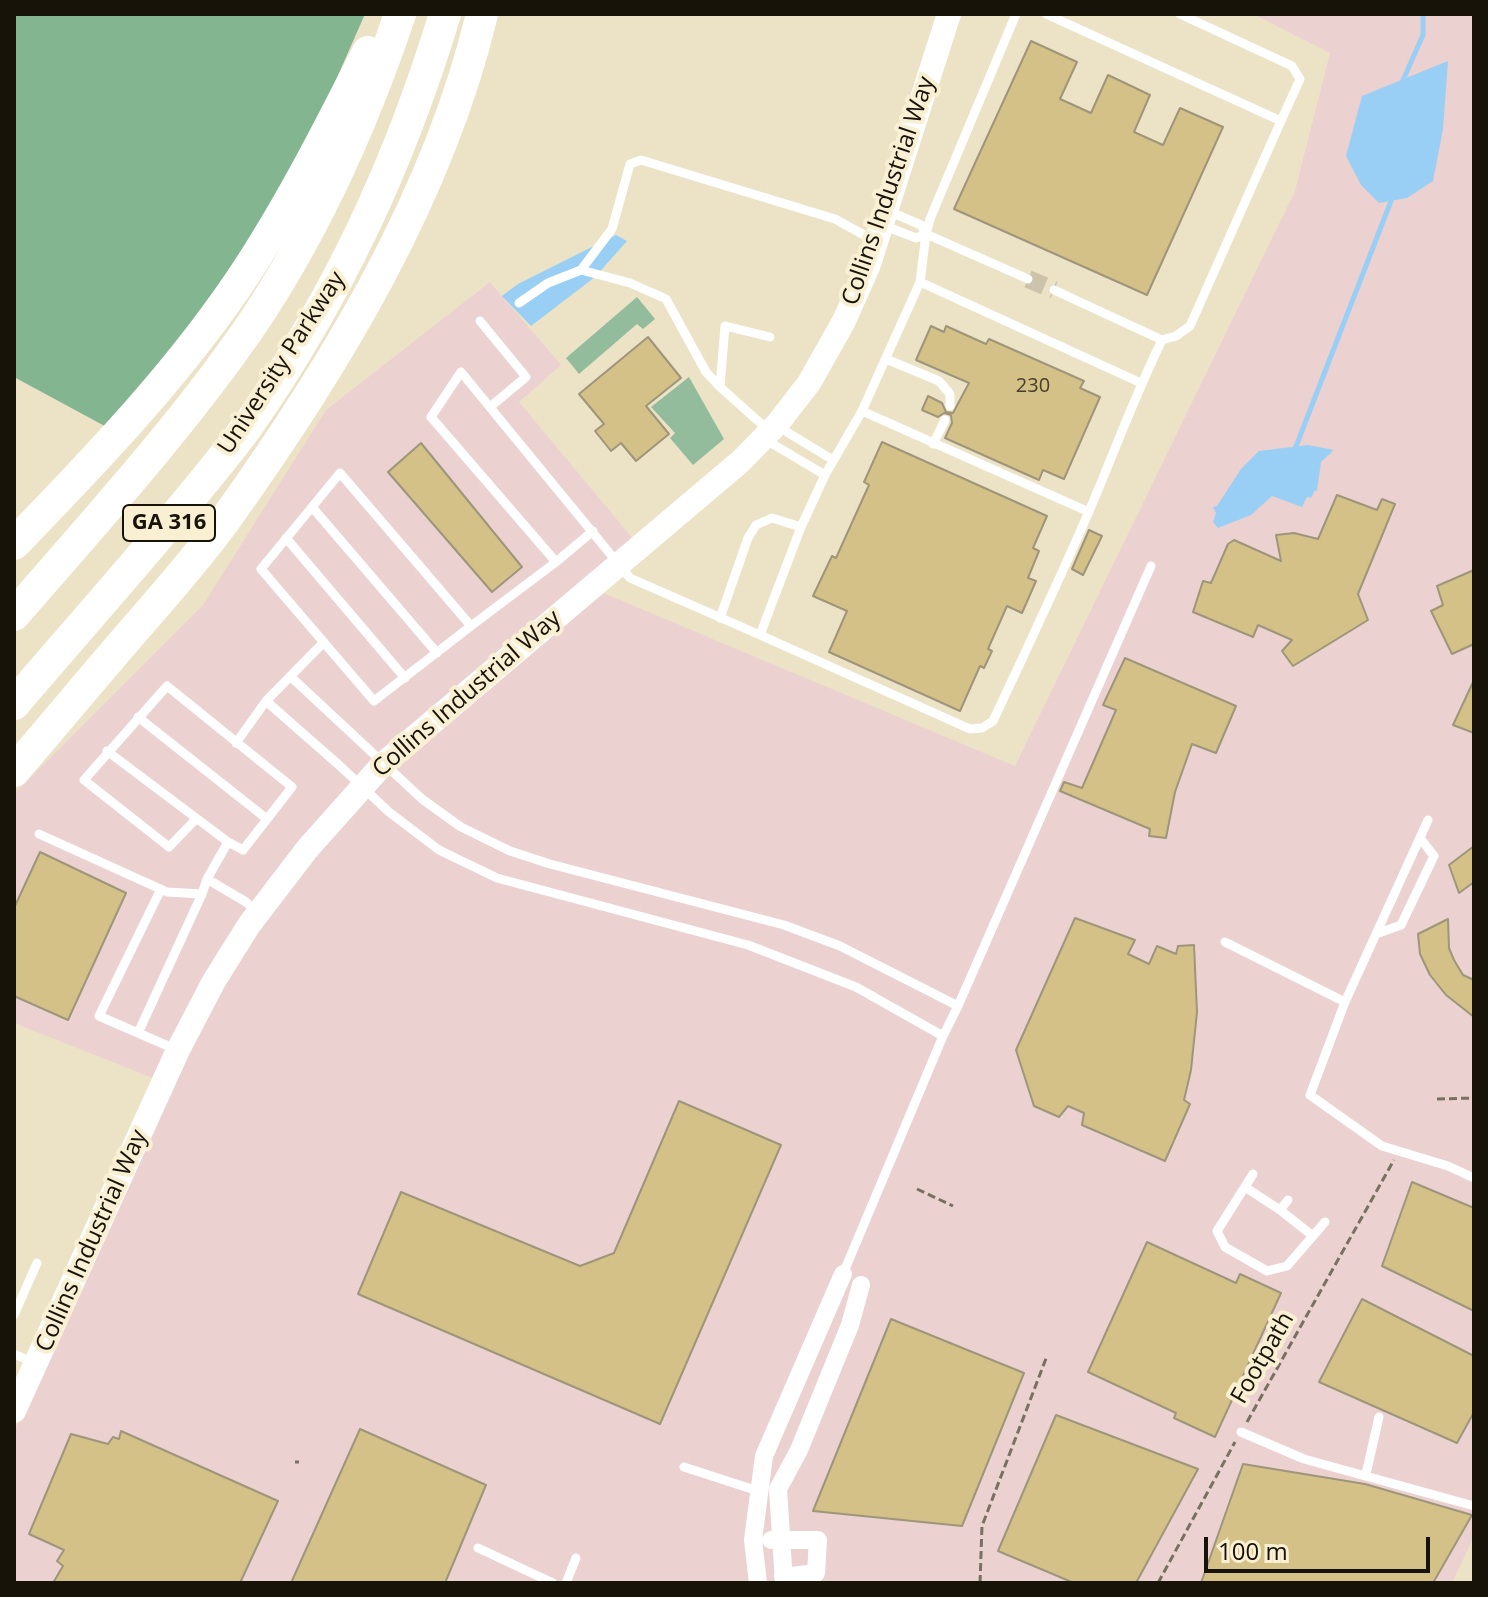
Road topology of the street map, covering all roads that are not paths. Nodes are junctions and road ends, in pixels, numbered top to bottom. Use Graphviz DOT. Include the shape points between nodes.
graph roads {
  1 [pos="388,14"];
  2 [pos="400,14"];
  3 [pos="445,14"];
  4 [pos="482,14"];
  5 [pos="949,14"];
  6 [pos="1016,14"];
  7 [pos="1046,14"];
  8 [pos="1180,14"];
  9 [pos="1281,121"];
  10 [pos="881,225"];
  11 [pos="926,234"];
  12 [pos="581,270"];
  13 [pos="1028,279"];
  14 [pos="920,282"];
  15 [pos="1054,290"];
  16 [pos="519,303"];
  17 [pos="480,321"];
  18 [pos="770,337"];
  19 [pos="1162,340"];
  20 [pos="886,359"];
  21 [pos="1141,383"];
  22 [pos="720,387"];
  23 [pos="950,406"];
  24 [pos="490,407"];
  25 [pos="862,411"];
  26 [pos="945,420"];
  27 [pos="770,431"];
  28 [pos="933,444"];
  29 [pos="833,460"];
  30 [pos="825,475"];
  31 [pos="312,507"];
  32 [pos="1089,512"];
  33 [pos="801,527"];
  34 [pos="593,531"];
  35 [pos="286,538"];
  36 [pos="14,544"];
  37 [pos="556,562"];
  38 [pos="618,563"];
  39 [pos="1151,566"];
  40 [pos="14,615"];
  41 [pos="720,618"];
  42 [pos="471,626"];
  43 [pos="760,635"];
  44 [pos="324,642"];
  45 [pos="437,653"];
  46 [pos="290,676"];
  47 [pos="405,678"];
  48 [pos="266,701"];
  49 [pos="14,704"];
  50 [pos="138,717"];
  51 [pos="236,743"];
  52 [pos="107,751"];
  53 [pos="383,764"];
  54 [pos="14,771"];
  55 [pos="362,785"];
  56 [pos="196,819"];
  57 [pos="267,819"];
  58 [pos="1428,820"];
  59 [pos="39,834"];
  60 [pos="1420,838"];
  61 [pos="228,842"];
  62 [pos="207,879"];
  63 [pos="161,889"];
  64 [pos="202,894"];
  65 [pos="258,914"];
  66 [pos="1376,934"];
  67 [pos="1225,942"];
  68 [pos="1345,1002"];
  69 [pos="958,1006"];
  70 [pos="138,1033"];
  71 [pos="943,1036"];
  72 [pos="178,1050"];
  73 [pos="1253,1174"];
  74 [pos="1474,1178"];
  75 [pos="1245,1187"];
  76 [pos="1288,1200"];
  77 [pos="1280,1210"];
  78 [pos="1325,1222"];
  79 [pos="1313,1236"];
  80 [pos="37,1263"];
  81 [pos="843,1274"];
  82 [pos="861,1285"];
  83 [pos="14,1315"];
  84 [pos="25,1359"];
  85 [pos="14,1411"];
  86 [pos="1379,1417"];
  87 [pos="1241,1432"];
  88 [pos="684,1467"];
  89 [pos="1366,1474"];
  90 [pos="769,1494"];
  91 [pos="1474,1506"];
  92 [pos="753,1540"];
  93 [pos="780,1540"];
  94 [pos="478,1548"];
  95 [pos="576,1558"];
  96 [pos="784,1580"];
  97 [pos="553,1583"];
  98 [pos="566,1583"];
  99 [pos="758,1583"];
  1 -- 36 [label="highway" via="311,164 250,266 104,451"];
  2 -- 40 [label="highway, University Parkway / GA 316" via="367,106 324,197 249,329"];
  3 -- 49 [label="highway, University Parkway / GA 316" via="381,194 309,330 207,478"];
  4 -- 54 [label="highway" via="459,96 398,238 336,351 224,521"];
  5 -- 10 [label="street, Collins Industrial Way"];
  6 -- 11 [label="lane"];
  7 -- 9 [label="lane"];
  8 -- 9 [label="lane" via="1292,66 1300,79"];
  9 -- 19 [label="lane" via="1190,326"];
  10 -- 11 [label="lane" via="916,238"];
  10 -- 11 [label="lane" via="921,225"];
  10 -- 12 [label="lane" via="835,219 641,160 630,164 612,229"];
  10 -- 27 [label="street, Collins Industrial Way" via="844,321 809,383"];
  11 -- 13 [label="lane"];
  11 -- 14 [label="lane"];
  12 -- 16 [label="lane" via="548,283"];
  12 -- 22 [label="lane" via="666,299 706,372"];
  14 -- 20 [label="lane"];
  14 -- 21 [label="lane"];
  15 -- 19 [label="lane"];
  17 -- 24 [label="lane" via="526,377"];
  18 -- 22 [label="lane" via="725,326"];
  19 -- 21 [label="lane"];
  20 -- 23 [label="lane" via="939,381 950,394"];
  20 -- 25 [label="lane"];
  21 -- 32 [label="lane"];
  22 -- 27 [label="lane"];
  24 -- 34 [label="lane"];
  24 -- 37 [label="lane" via="461,372 431,417"];
  25 -- 28 [label="lane"];
  25 -- 29 [label="lane"];
  26 -- 28 [label="lane"];
  27 -- 29 [label="lane" via="787,432"];
  27 -- 30 [label="lane"];
  27 -- 38 [label="street, Collins Industrial Way"];
  28 -- 32 [label="lane"];
  29 -- 30 [label="lane"];
  30 -- 33 [label="lane"];
  31 -- 35 [label="lane"];
  31 -- 42 [label="lane" via="340,473"];
  31 -- 45 [label="lane"];
  32 -- 43 [label="lane" via="993,721 982,728 970,729"];
  33 -- 41 [label="lane" via="772,518 756,525"];
  33 -- 43 [label="lane"];
  34 -- 37 [label="lane"];
  34 -- 38 [label="lane"];
  35 -- 44 [label="lane" via="261,569"];
  35 -- 47 [label="lane"];
  37 -- 42 [label="lane"];
  38 -- 41 [label="lane" via="630,578"];
  38 -- 53 [label="street, Collins Industrial Way"];
  39 -- 69 [label="lane"];
  41 -- 43 [label="lane"];
  42 -- 45 [label="lane"];
  44 -- 46 [label="lane"];
  44 -- 47 [label="lane" via="374,701"];
  45 -- 47 [label="lane"];
  46 -- 48 [label="lane"];
  46 -- 53 [label="lane"];
  48 -- 51 [label="lane"];
  48 -- 55 [label="lane"];
  50 -- 51 [label="lane" via="167,686"];
  50 -- 52 [label="lane"];
  50 -- 57 [label="lane"];
  51 -- 57 [label="lane" via="292,787"];
  52 -- 56 [label="lane"];
  52 -- 56 [label="lane" via="84,780 169,847"];
  53 -- 55 [label="street, Collins Industrial Way"];
  53 -- 69 [label="lane" via="461,827 510,851 784,925 840,946"];
  55 -- 65 [label="street, Collins Industrial Way"];
  55 -- 71 [label="lane" via="439,850 497,878 748,945 856,987"];
  56 -- 61 [label="lane"];
  57 -- 61 [label="lane" via="243,850"];
  58 -- 60 [label="lane"];
  59 -- 63 [label="lane"];
  60 -- 66 [label="lane"];
  60 -- 66 [label="lane" via="1434,856 1401,925"];
  61 -- 62 [label="lane"];
  62 -- 64 [label="lane"];
  62 -- 65 [label="lane"];
  63 -- 64 [label="lane"];
  63 -- 70 [label="lane" via="99,1016"];
  64 -- 70 [label="lane"];
  65 -- 72 [label="street, Collins Industrial Way"];
  66 -- 68 [label="lane"];
  67 -- 68 [label="lane"];
  68 -- 74 [label="lane" via="1310,1095 1382,1146"];
  69 -- 71 [label="lane"];
  70 -- 72 [label="lane"];
  71 -- 81 [label="lane"];
  72 -- 84 [label="street, Collins Industrial Way"];
  73 -- 75 [label="lane"];
  75 -- 77 [label="lane"];
  75 -- 79 [label="lane" via="1217,1231 1225,1247 1267,1271 1287,1266"];
  76 -- 77 [label="lane"];
  77 -- 79 [label="lane"];
  78 -- 79 [label="lane"];
  80 -- 83 [label="lane"];
  81 -- 90 [label="street" via="769,1441"];
  82 -- 90 [label="street" via="799,1450 778,1489"];
  84 -- 85 [label="street, Collins Industrial Way"];
  86 -- 89 [label="lane"];
  87 -- 89 [label="lane" via="1304,1459"];
  88 -- 90 [label="lane"];
  89 -- 91 [label="lane"];
  90 -- 92 [label="street"];
  90 -- 93 [label="street"];
  92 -- 93 [label="street"];
  92 -- 99 [label="street"];
  93 -- 96 [label="street"];
  93 -- 96 [label="street" via="818,1540 816,1573"];
  94 -- 97 [label="lane"];
  95 -- 98 [label="lane"];
}
